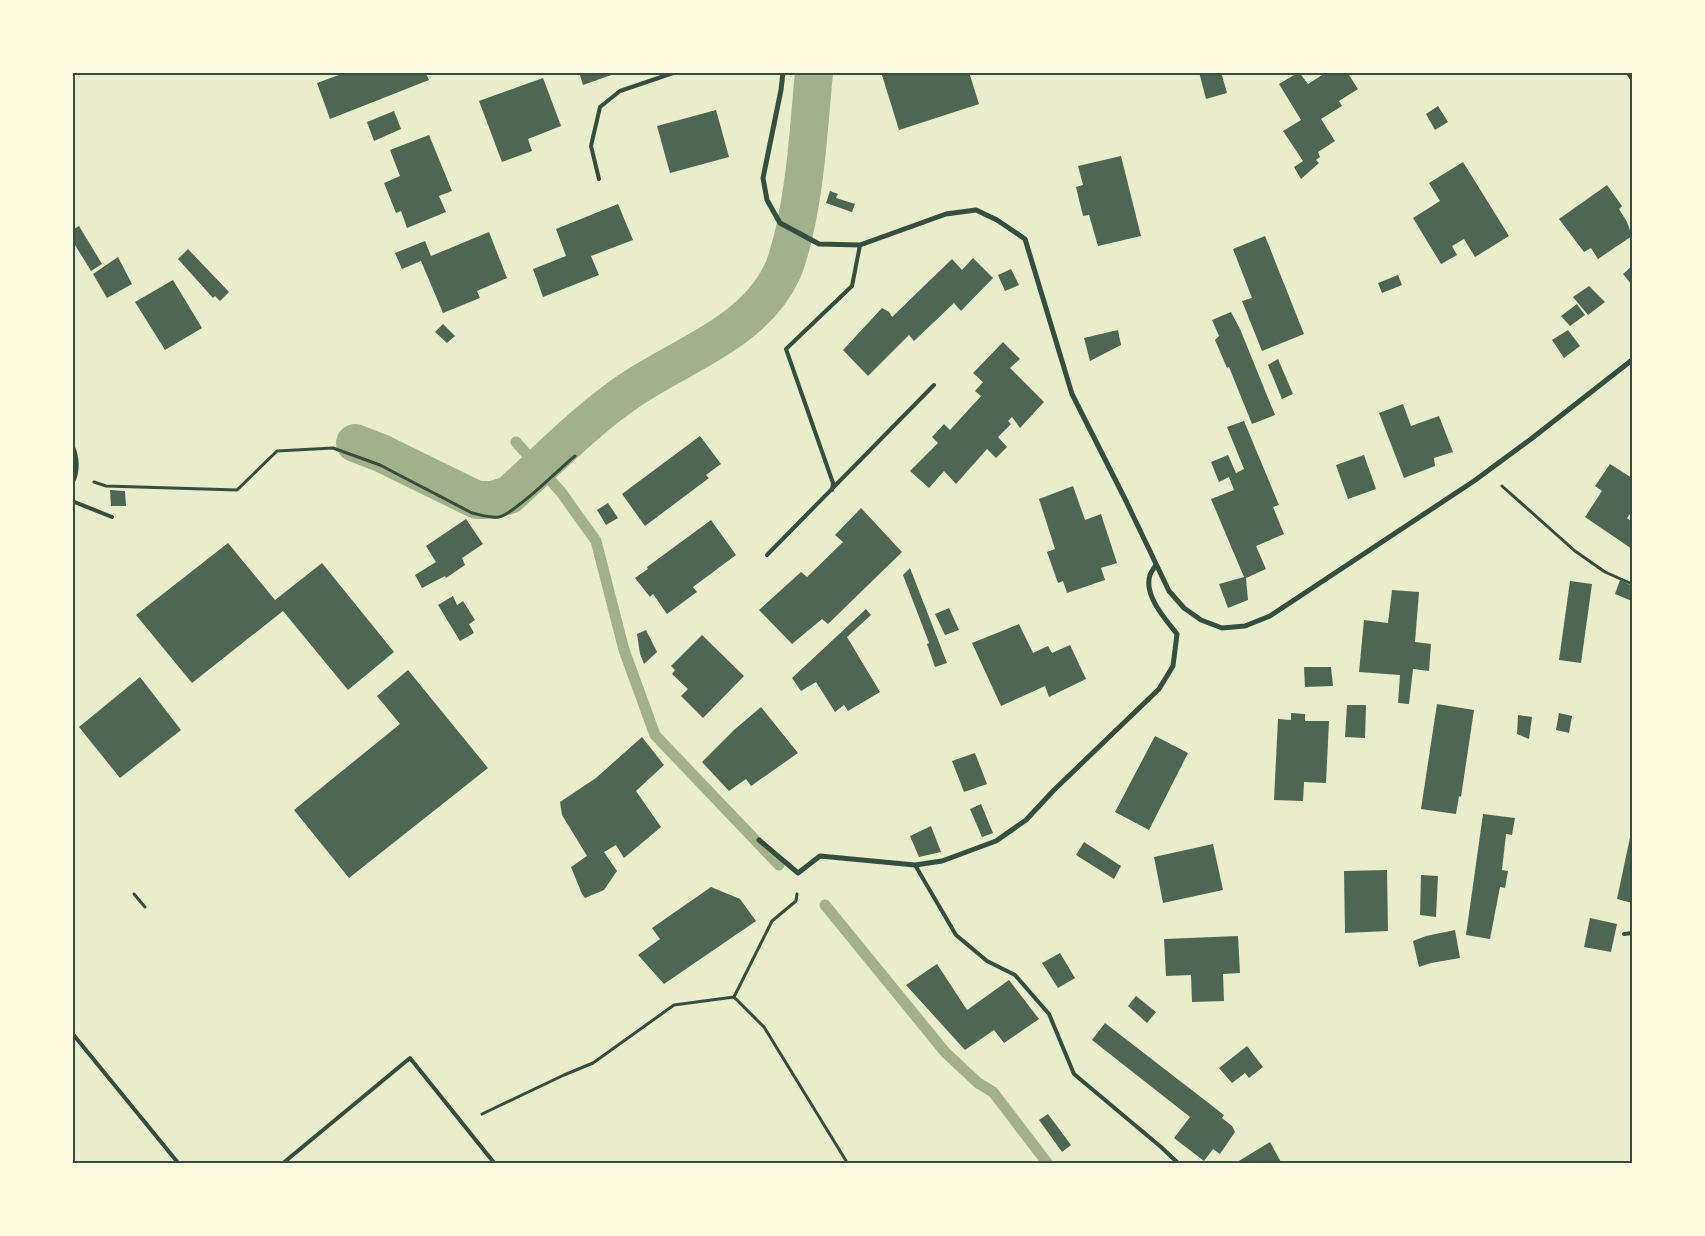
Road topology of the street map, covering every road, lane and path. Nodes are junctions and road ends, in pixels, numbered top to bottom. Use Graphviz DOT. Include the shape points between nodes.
graph roads {
  1 [pos="676,72"];
  2 [pos="783,72"];
  3 [pos="1628,72"];
  4 [pos="1632,78"];
  5 [pos="598,179"];
  6 [pos="860,245"];
  7 [pos="1632,360"];
  8 [pos="934,385"];
  9 [pos="74,448"];
  10 [pos="575,456"];
  11 [pos="1486,472"];
  12 [pos="77,476"];
  13 [pos="72,482"];
  14 [pos="832,490"];
  15 [pos="72,501"];
  16 [pos="112,517"];
  17 [pos="767,555"];
  18 [pos="1156,565"];
  19 [pos="1632,584"];
  20 [pos="759,840"];
  21 [pos="916,865"];
  22 [pos="134,894"];
  23 [pos="145,907"];
  24 [pos="787,909"];
  25 [pos="1632,933"];
  26 [pos="1624,934"];
  27 [pos="734,997"];
  28 [pos="72,1033"];
  29 [pos="500,1106"];
  30 [pos="179,1164"];
  31 [pos="282,1164"];
  32 [pos="495,1164"];
  33 [pos="848,1164"];
  34 [pos="1179,1164"];
  1 -- 5 [label="lane" via="620,90 600,107 591,146"];
  2 -- 6 [label="street" via="763,178 767,200 780,223 819,244"];
  3 -- 4 [label="street"];
  6 -- 14 [label="lane" via="852,286 786,349 833,483"];
  6 -- 18 [label="street" via="946,214 976,210 1025,239 1072,394"];
  7 -- 11 [label="street"];
  8 -- 14 [label="lane"];
  9 -- 12 [label="street"];
  10 -- 12 [label="path" via="514,510 488,517 472,513 380,465 333,448 277,451 236,490 106,486"];
  11 -- 18 [label="street" via="1270,616 1245,626 1222,628 1201,620 1184,608 1169,591"];
  11 -- 19 [label="path" via="1575,551 1604,572"];
  12 -- 13 [label="street"];
  14 -- 17 [label="lane"];
  15 -- 16 [label="lane"];
  18 -- 21 [label="street" via="1150,576 1150,590 1157,608 1177,634 1173,666 1159,689 1026,820 996,841 942,861"];
  20 -- 21 [label="street" via="798,873 820,856"];
  21 -- 34 [label="lane" via="956,935 988,961 1015,975 1049,1014 1074,1074"];
  22 -- 23 [label="path"];
  24 -- 27 [label="path" via="772,921"];
  25 -- 26 [label="lane"];
  27 -- 29 [label="path" via="674,1005 593,1063"];
  27 -- 33 [label="path" via="764,1027"];
  28 -- 30 [label="lane"];
  31 -- 32 [label="lane" via="410,1058"];
}
